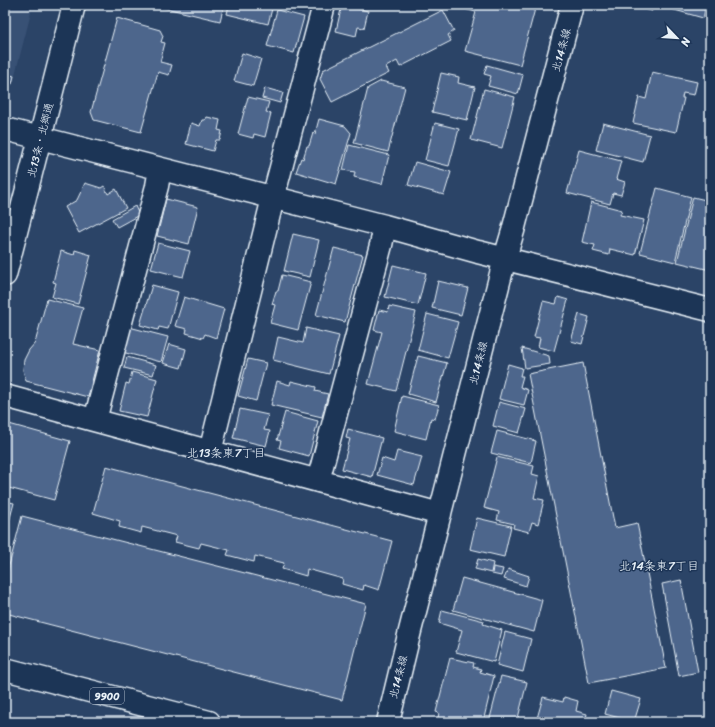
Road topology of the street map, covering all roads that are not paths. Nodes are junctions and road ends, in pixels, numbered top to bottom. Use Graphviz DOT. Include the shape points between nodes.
graph roads {
  1 [pos="74,5"];
  2 [pos="324,5"];
  3 [pos="572,5"];
  4 [pos="5,129"];
  5 [pos="40,138"];
  6 [pos="160,169"];
  7 [pos="273,198"];
  8 [pos="385,226"];
  9 [pos="505,258"];
  10 [pos="5,275"];
  11 [pos="710,310"];
  12 [pos="5,396"];
  13 [pos="95,420"];
  14 [pos="210,452"];
  15 [pos="318,481"];
  16 [pos="440,514"];
  17 [pos="5,670"];
  18 [pos="209,722"];
  19 [pos="388,722"];
  1 -- 5 [label="street, 北13条・北郷通"];
  2 -- 7 [label="street"];
  3 -- 9 [label="street, 北14条線"];
  4 -- 5 [label="street"];
  5 -- 6 [label="street"];
  5 -- 10 [label="street, 北13条・北郷通"];
  6 -- 7 [label="street"];
  6 -- 13 [label="street"];
  7 -- 8 [label="street"];
  7 -- 14 [label="street"];
  8 -- 9 [label="street"];
  8 -- 15 [label="street"];
  9 -- 11 [label="street"];
  9 -- 16 [label="street, 北14条線"];
  12 -- 13 [label="street"];
  13 -- 14 [label="street"];
  14 -- 15 [label="street"];
  15 -- 16 [label="street"];
  16 -- 19 [label="street, 北14条線"];
  17 -- 18 [label="street, 9900"];
}
